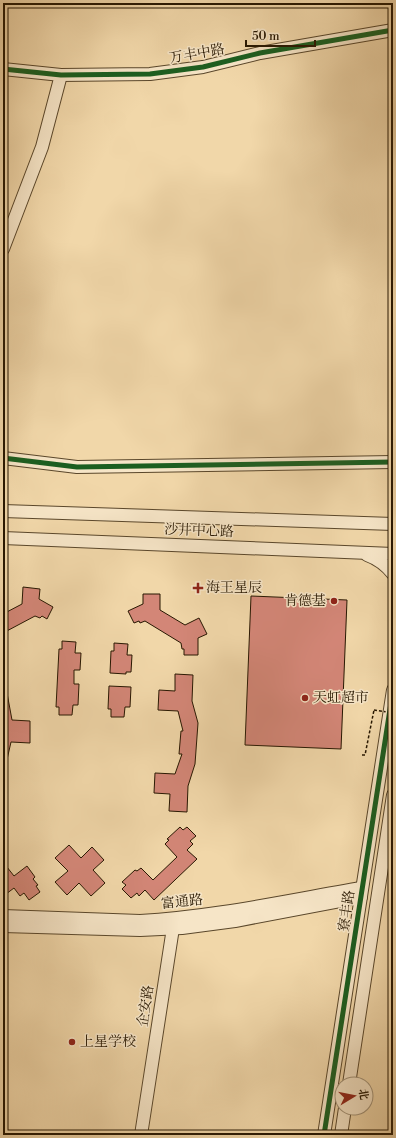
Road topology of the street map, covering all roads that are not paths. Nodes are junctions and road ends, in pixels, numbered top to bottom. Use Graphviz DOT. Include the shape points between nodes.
graph roads {
  1 [pos="393,30"];
  2 [pos="3,69"];
  3 [pos="61,75"];
  4 [pos="3,249"];
  5 [pos="3,458"];
  6 [pos="393,462"];
  7 [pos="3,511"];
  8 [pos="393,514"];
  9 [pos="371,523"];
  10 [pos="393,524"];
  11 [pos="3,538"];
  12 [pos="360,553"];
  13 [pos="393,554"];
  14 [pos="393,574"];
  15 [pos="393,690"];
  16 [pos="393,795"];
  17 [pos="362,892"];
  18 [pos="3,916"];
  19 [pos="3,926"];
  20 [pos="173,928"];
  21 [pos="350,1076"];
  22 [pos="344,1116"];
  23 [pos="141,1135"];
  24 [pos="324,1135"];
  25 [pos="341,1135"];
  1 -- 3 [label="street, 万丰中路" via="260,53 202,67 150,74"];
  2 -- 3 [label="street, 万丰中路"];
  3 -- 4 [label="street" via="42,147"];
  5 -- 6 [label="street" via="77,467"];
  7 -- 9 [label="street, 沙井中心路"];
  8 -- 9 [label="street"];
  9 -- 10 [label="street, 沙井中心路"];
  11 -- 12 [label="street, 沙井中心路"];
  12 -- 13 [label="street, 沙井中心路"];
  12 -- 14 [label="street" via="377,559"];
  15 -- 17 [label="street, 寮丰路"];
  16 -- 21 [label="street, 寮丰路"];
  17 -- 18 [label="street, 富通路" via="160,920"];
  17 -- 20 [label="street, 富通路" via="235,921"];
  17 -- 24 [label="street, 寮丰路"];
  19 -- 20 [label="street, 富通路" via="140,930"];
  20 -- 23 [label="street, 企安路"];
  22 -- 25 [label="street"];
}
